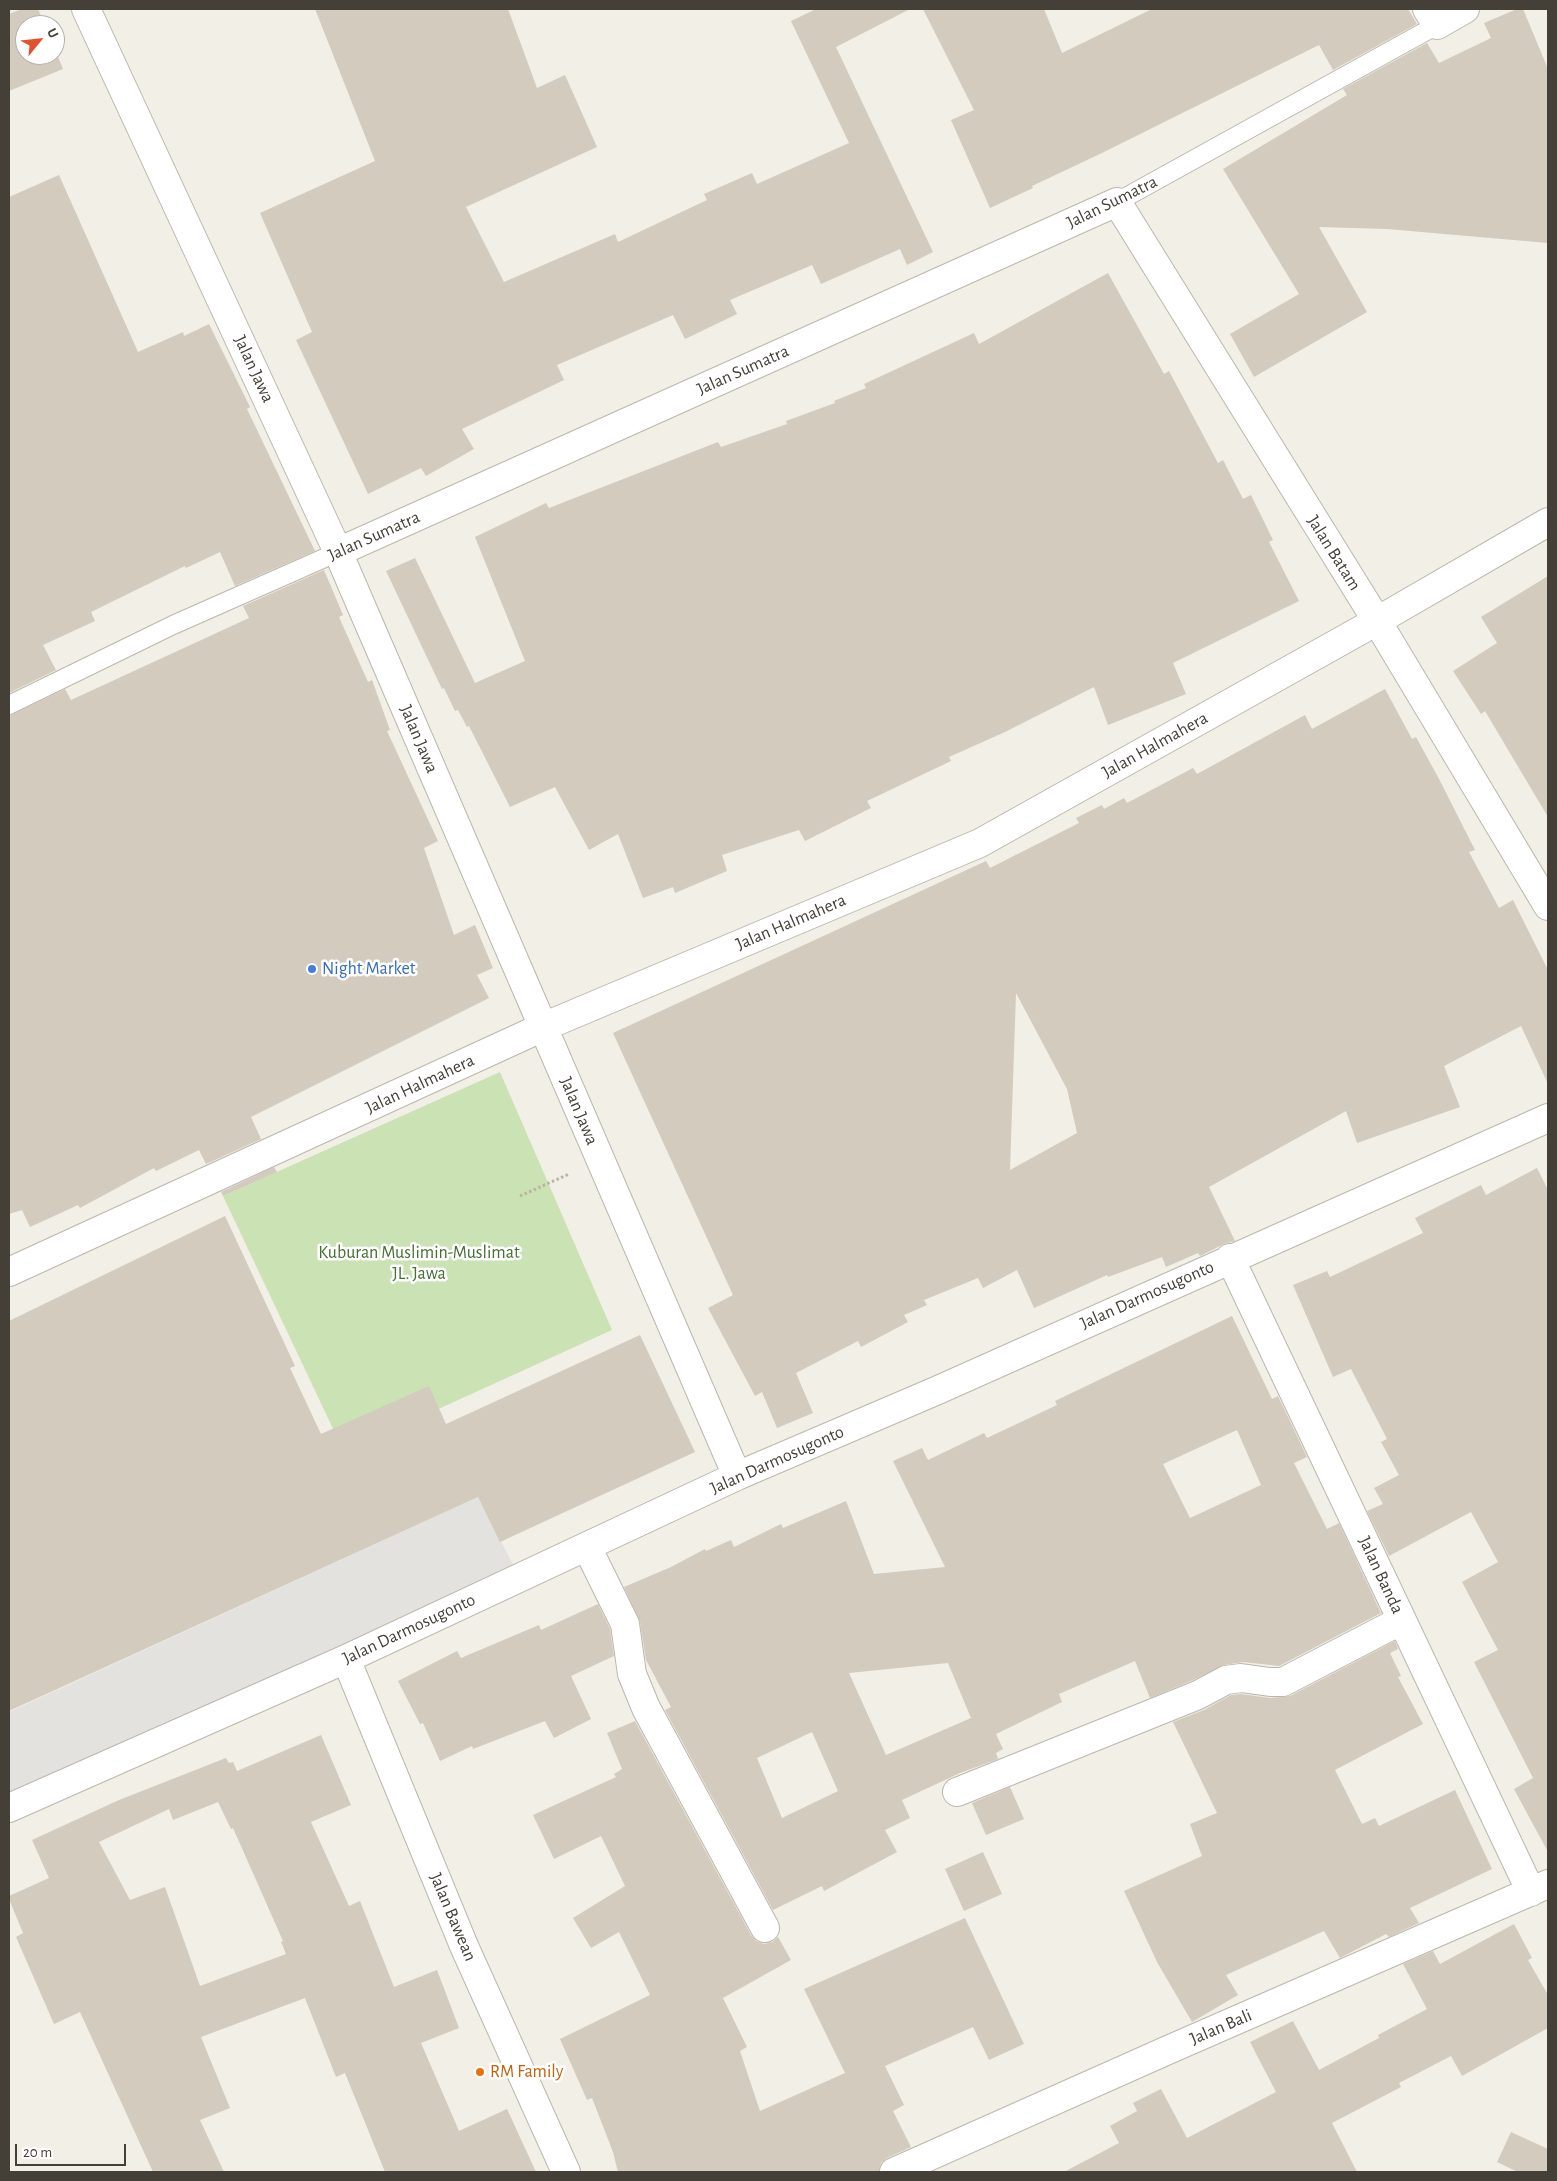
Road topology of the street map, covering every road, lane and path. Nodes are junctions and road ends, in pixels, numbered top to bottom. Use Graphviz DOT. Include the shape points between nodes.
graph roads {
  1 [pos="86,9"];
  2 [pos="1465,9"];
  3 [pos="1432,17"];
  4 [pos="1116,202"];
  5 [pos="1548,522"];
  6 [pos="338,552"];
  7 [pos="1377,621"];
  8 [pos="9,705"];
  9 [pos="1548,906"];
  10 [pos="543,1027"];
  11 [pos="1548,1118"];
  12 [pos="573,1172"];
  13 [pos="520,1196"];
  14 [pos="1230,1258"];
  15 [pos="9,1272"];
  16 [pos="737,1476"];
  17 [pos="587,1547"];
  18 [pos="1402,1620"];
  19 [pos="346,1659"];
  20 [pos="957,1792"];
  21 [pos="9,1808"];
  22 [pos="1540,1888"];
  23 [pos="765,1928"];
  24 [pos="566,2172"];
  25 [pos="894,2172"];
  1 -- 6 [label="street, Jalan Jawa"];
  2 -- 3 [label="street, Jalan Sumatra"];
  3 -- 4 [label="lane, Jalan Sumatra"];
  4 -- 6 [label="street, Jalan Sumatra"];
  4 -- 7 [label="street, Jalan Batam"];
  5 -- 7 [label="street, Jalan Halmahera"];
  6 -- 8 [label="lane, Jalan Sumatra" via="173,625"];
  6 -- 10 [label="street, Jalan Jawa"];
  7 -- 9 [label="street, Jalan Batam"];
  7 -- 10 [label="street, Jalan Halmahera" via="980,843"];
  10 -- 15 [label="street, Jalan Halmahera"];
  10 -- 16 [label="street, Jalan Jawa"];
  11 -- 14 [label="street, Jalan Darmosugonto"];
  12 -- 13 [label="path"];
  14 -- 16 [label="street, Jalan Darmosugonto" via="947,1386"];
  14 -- 18 [label="street, Jalan Banda"];
  16 -- 17 [label="street, Jalan Darmosugonto"];
  17 -- 19 [label="street, Jalan Darmosugonto"];
  17 -- 23 [label="street" via="625,1624 632,1674 646,1708"];
  18 -- 20 [label="street" via="1283,1682 1242,1678 1226,1680 1198,1695"];
  18 -- 22 [label="street, Jalan Banda"];
  19 -- 21 [label="street, Jalan Darmosugonto"];
  19 -- 24 [label="street, Jalan Bawean" via="464,1946"];
  22 -- 25 [label="street, Jalan Bali"];
}
